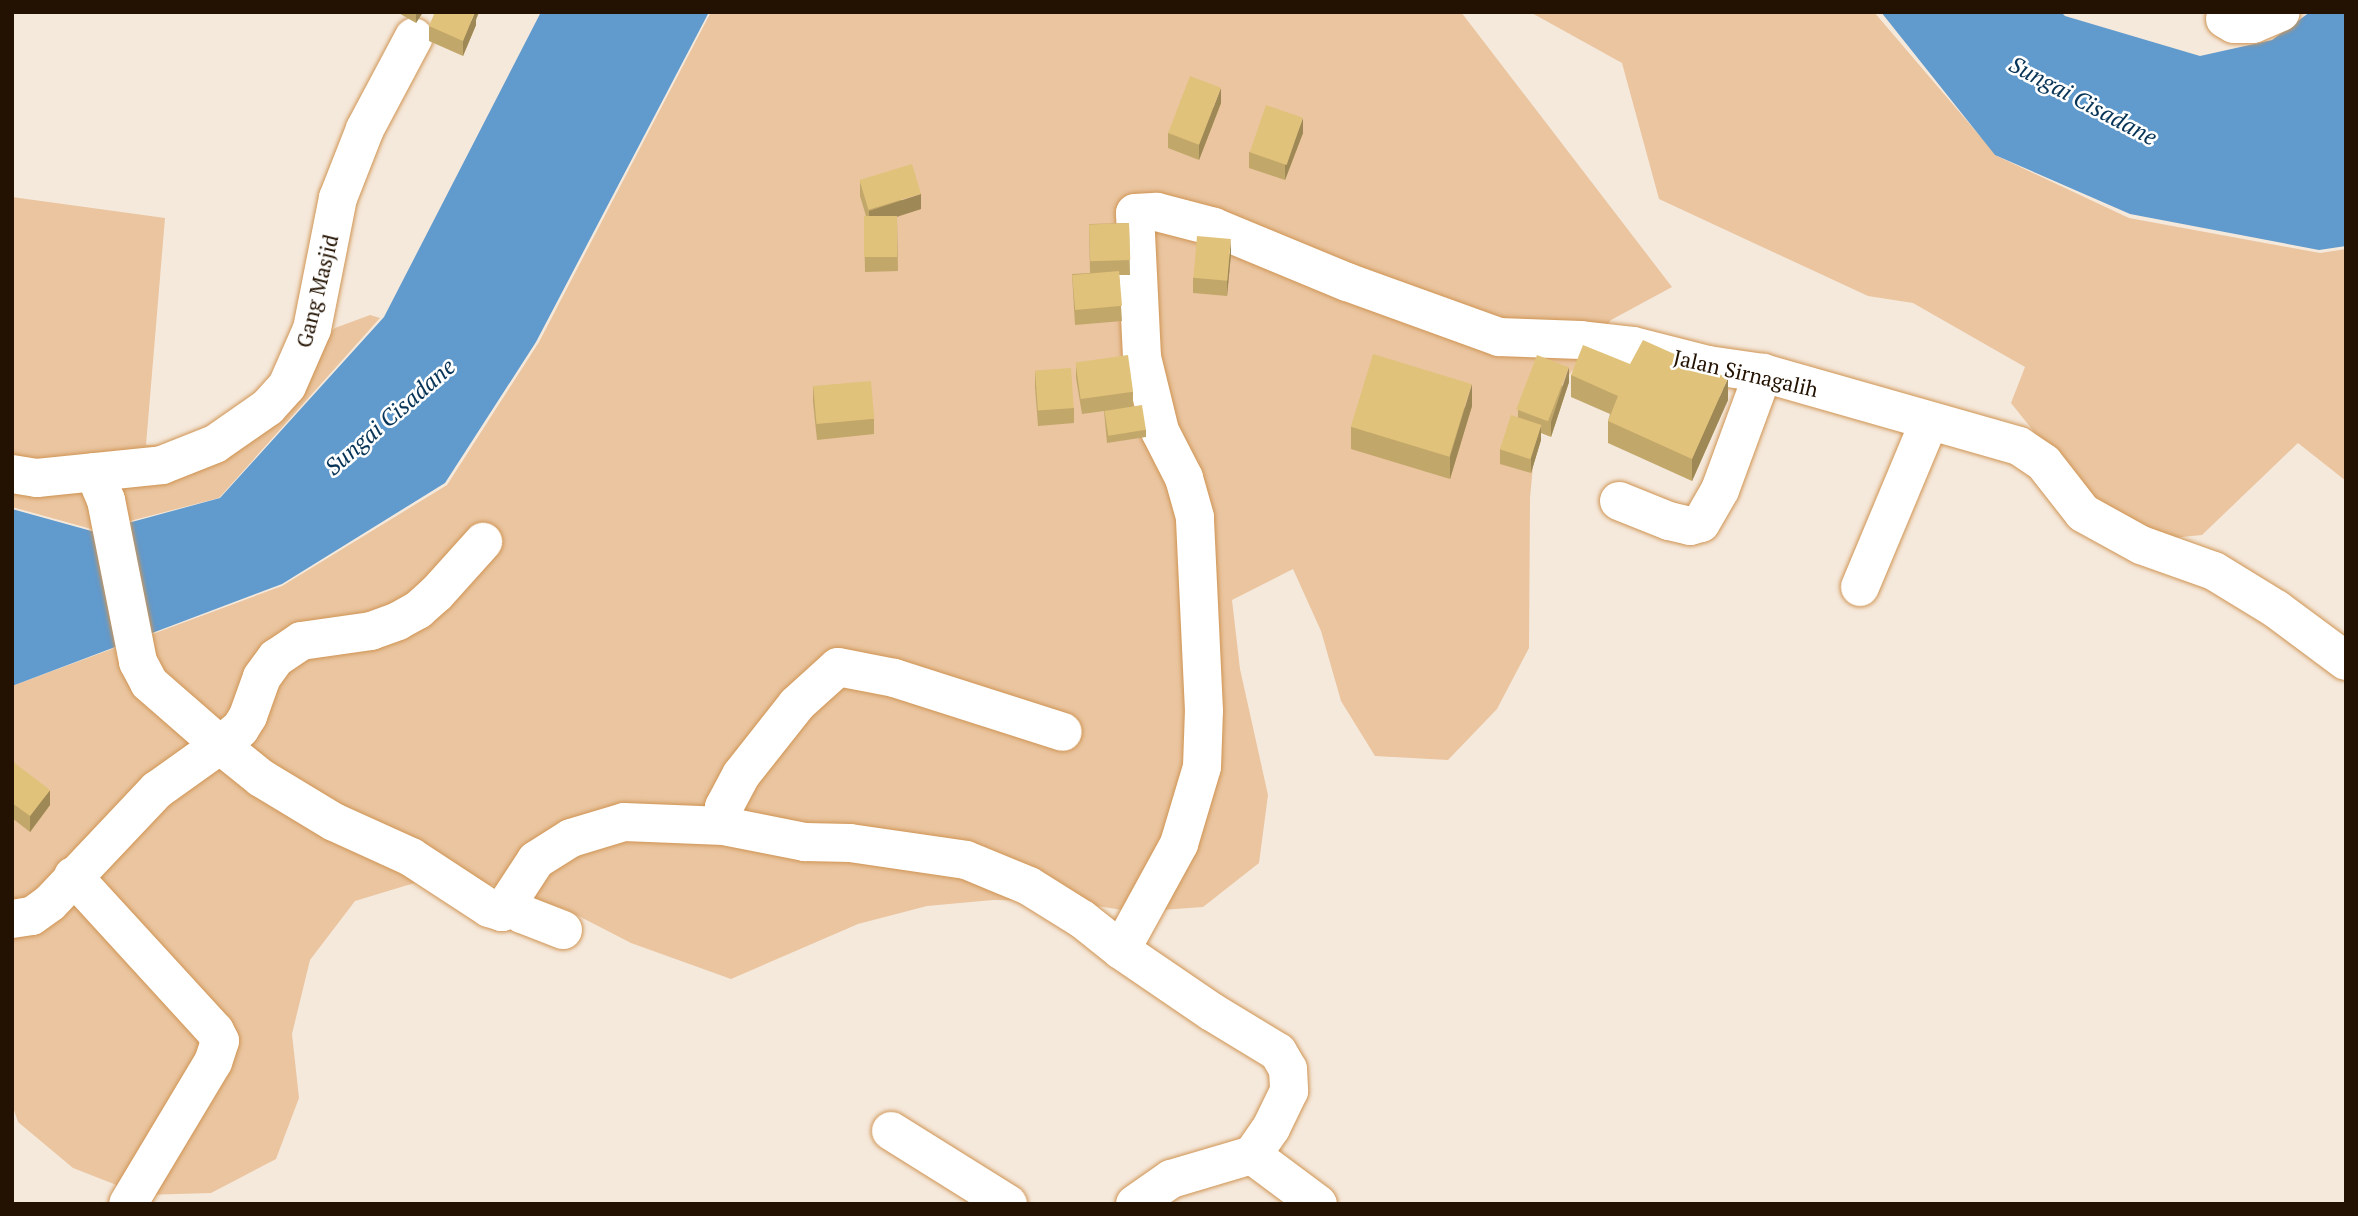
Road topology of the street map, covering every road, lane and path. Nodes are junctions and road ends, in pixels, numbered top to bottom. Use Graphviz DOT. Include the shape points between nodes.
graph roads {
  1 [pos="2281,12"];
  2 [pos="2216,15"];
  3 [pos="414,37"];
  4 [pos="1763,373"];
  5 [pos="1929,422"];
  6 [pos="12,474"];
  7 [pos="100,486"];
  8 [pos="1619,501"];
  9 [pos="483,542"];
  10 [pos="1860,587"];
  11 [pos="2346,660"];
  12 [pos="1063,732"];
  13 [pos="220,745"];
  14 [pos="724,826"];
  15 [pos="73,876"];
  16 [pos="502,912"];
  17 [pos="12,919"];
  18 [pos="563,930"];
  19 [pos="1121,950"];
  20 [pos="891,1131"];
  21 [pos="1252,1155"];
  22 [pos="128,1204"];
  23 [pos="1008,1204"];
  24 [pos="1135,1204"];
  25 [pos="1318,1204"];
  1 -- 2 [label="street" via="2253,23 2234,24"];
  3 -- 7 [label="street, Gang Masjid" via="365,129 338,198 312,329 287,386 268,407 215,444"];
  4 -- 5 [label="street, Jalan Sirnagalih"];
  4 -- 8 [label="street" via="1720,490 1701,523 1690,526 1669,521"];
  4 -- 19 [label="street, Jalan Sirnagalih" via="1633,346 1499,337 1213,227 1157,212 1135,213 1142,357 1160,431 1184,478 1195,517 1204,711 1202,767 1179,844"];
  5 -- 10 [label="street"];
  5 -- 11 [label="street, Jalan Sirnagalih" via="2020,446 2044,463 2083,513 2141,545 2214,571"];
  6 -- 7 [label="street, Gang Masjid"];
  7 -- 13 [label="street" via="138,662 149,683"];
  9 -- 13 [label="street" via="437,593 398,621 371,631 301,641 276,658 262,677 240,729"];
  12 -- 14 [label="street" via="894,678 838,667 797,704 741,775 724,807"];
  13 -- 15 [label="street" via="157,790"];
  13 -- 16 [label="street" via="261,778 334,822 411,857"];
  14 -- 16 [label="street" via="624,822 571,838 536,860"];
  14 -- 19 [label="street" via="805,842 850,843 966,860 1029,886"];
  15 -- 17 [label="street" via="41,910"];
  15 -- 22 [label="street" via="220,1041 213,1062"];
  16 -- 18 [label="street" via="511,900 522,914"];
  19 -- 21 [label="street" via="1278,1052 1288,1069 1289,1091"];
  20 -- 23 [label="street"];
  21 -- 24 [label="street" via="1171,1179"];
  21 -- 25 [label="street"];
}
